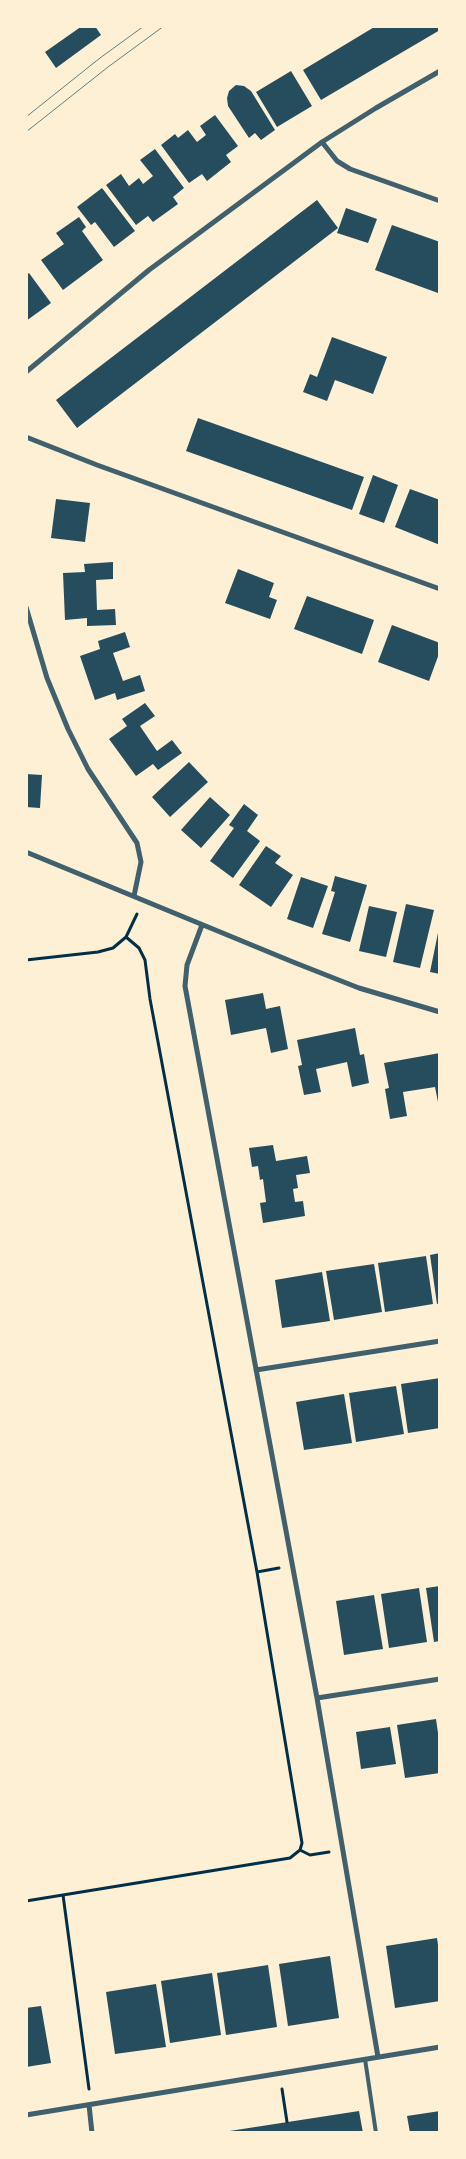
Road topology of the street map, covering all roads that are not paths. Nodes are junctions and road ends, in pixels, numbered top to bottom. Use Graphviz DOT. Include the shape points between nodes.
graph roads {
  1 [pos="440,71"];
  2 [pos="322,142"];
  3 [pos="440,201"];
  4 [pos="26,372"];
  5 [pos="26,437"];
  6 [pos="440,589"];
  7 [pos="26,606"];
  8 [pos="26,852"];
  9 [pos="134,896"];
  10 [pos="202,925"];
  11 [pos="440,1012"];
  12 [pos="440,1341"];
  13 [pos="256,1370"];
  14 [pos="440,1679"];
  15 [pos="317,1698"];
  16 [pos="440,2047"];
  17 [pos="378,2057"];
  18 [pos="365,2059"];
  19 [pos="89,2104"];
  20 [pos="26,2115"];
  21 [pos="92,2133"];
  22 [pos="376,2133"];
  1 -- 2 [label="street"];
  2 -- 3 [label="street" via="336,161 350,169"];
  2 -- 4 [label="street" via="149,270"];
  5 -- 6 [label="street"];
  7 -- 9 [label="street" via="47,678 68,729 88,769 137,843 141,862"];
  8 -- 9 [label="street"];
  9 -- 10 [label="street"];
  10 -- 11 [label="street" via="359,988"];
  10 -- 13 [label="street" via="187,965 185,986"];
  12 -- 13 [label="street"];
  13 -- 15 [label="street"];
  14 -- 15 [label="street"];
  15 -- 17 [label="street"];
  16 -- 17 [label="street"];
  17 -- 18 [label="street"];
  18 -- 19 [label="street"];
  18 -- 22 [label="lane"];
  19 -- 20 [label="street"];
  19 -- 21 [label="street"];
}
